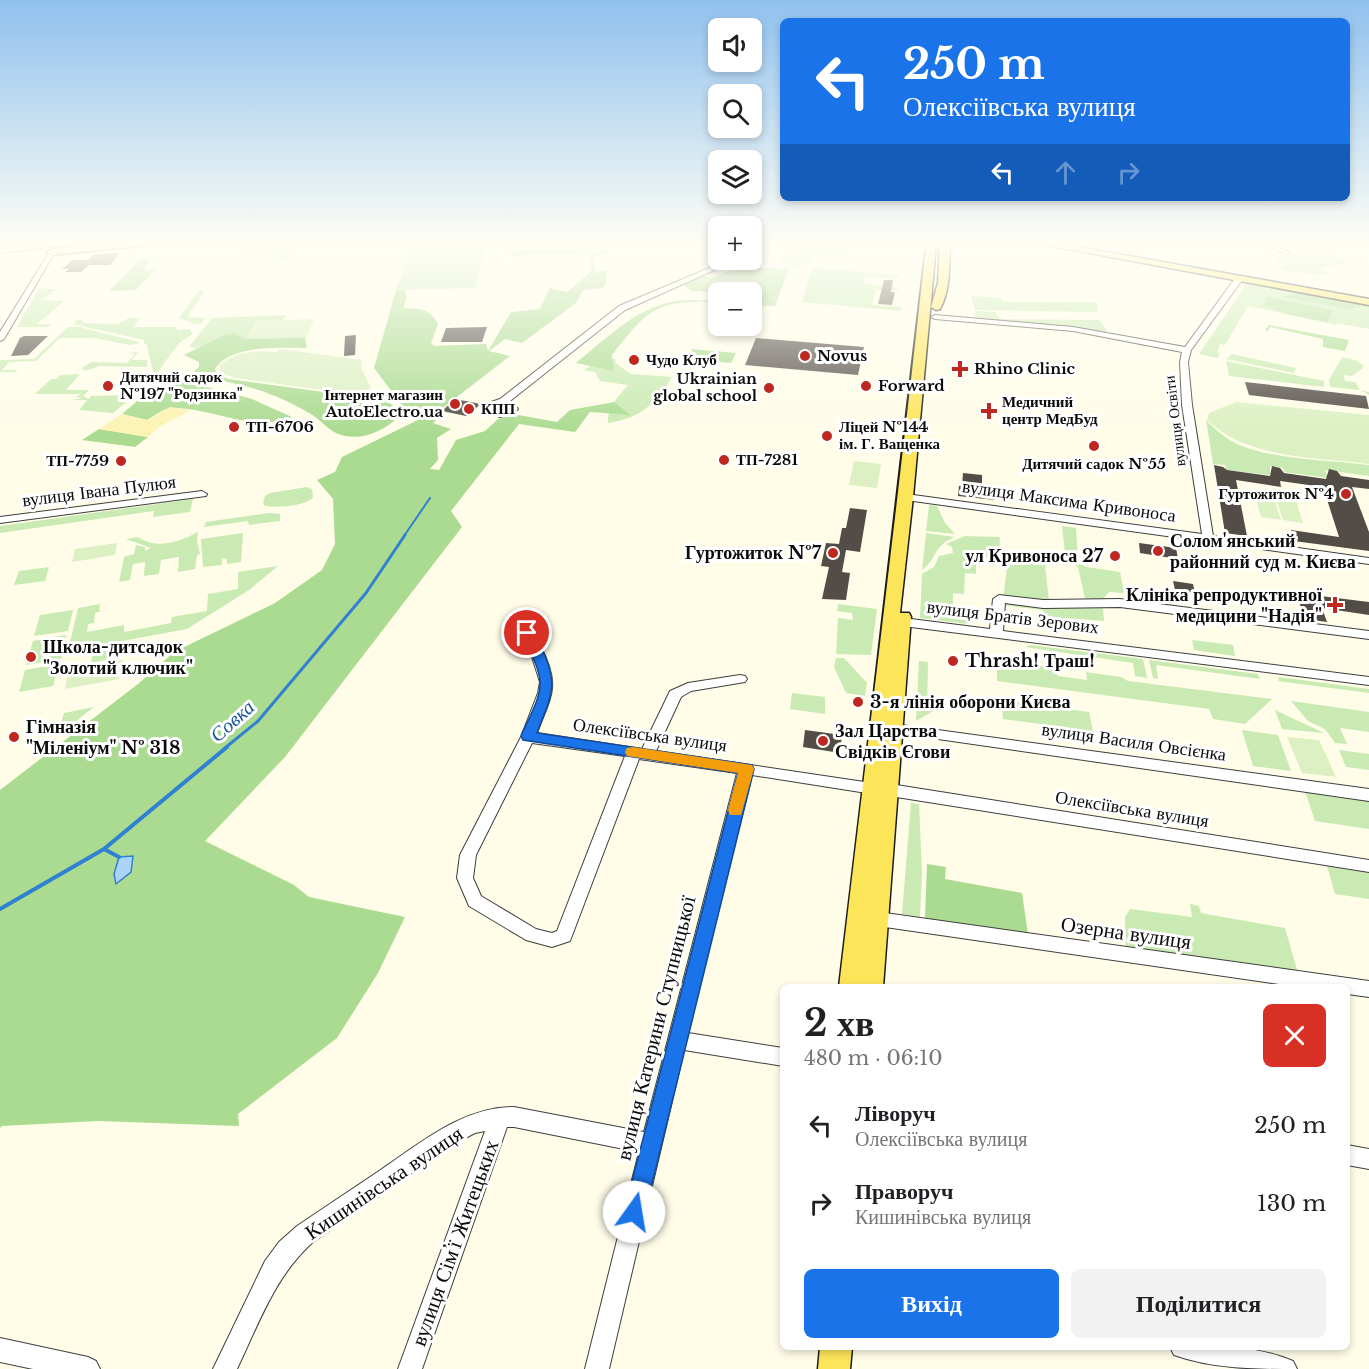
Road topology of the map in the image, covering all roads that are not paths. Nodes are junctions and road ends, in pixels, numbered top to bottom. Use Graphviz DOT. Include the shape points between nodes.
graph roads {
  1 [pos="19,306"];
  2 [pos="627,306"];
  3 [pos="932,306"];
  4 [pos="934,306"];
  5 [pos="1219,306"];
  6 [pos="932,310"];
  7 [pos="0,339"];
  8 [pos="1187,350"];
  9 [pos="503,402"];
  10 [pos="202,494"];
  11 [pos="910,497"];
  12 [pos="0,520"];
  13 [pos="1208,539"];
  14 [pos="1369,561"];
  15 [pos="903,622"];
  16 [pos="527,633"];
  17 [pos="996,633"];
  18 [pos="1369,635"];
  19 [pos="740,679"];
  20 [pos="1369,681"];
  21 [pos="894,729"];
  22 [pos="528,736"];
  23 [pos="641,753"];
  24 [pos="746,769"];
  25 [pos="882,789"];
  26 [pos="1369,795"];
  27 [pos="1369,866"];
  28 [pos="878,920"];
  29 [pos="851,984"];
  30 [pos="871,984"];
  31 [pos="1333,984"];
  32 [pos="1350,986"];
  33 [pos="1369,989"];
  34 [pos="677,1040"];
  35 [pos="780,1057"];
  36 [pos="500,1117"];
  37 [pos="651,1144"];
  38 [pos="1350,1156"];
  39 [pos="1369,1159"];
  40 [pos="0,1350"];
  41 [pos="836,1350"];
  42 [pos="1196,1350"];
  43 [pos="88,1369"];
  44 [pos="225,1369"];
  45 [pos="410,1369"];
  46 [pos="597,1369"];
  47 [pos="834,1369"];
  48 [pos="1285,1369"];
  1 -- 7 [label="street"];
  2 -- 9 [label="street"];
  3 -- 6 [label="main road"];
  4 -- 6 [label="main road"];
  5 -- 8 [label="street, вулиця Освіти"];
  6 -- 8 [label="street"];
  6 -- 11 [label="main road"];
  8 -- 13 [label="street, вулиця Освіти" via="1187,405"];
  10 -- 12 [label="street, вулиця Івана Пулюя"];
  11 -- 13 [label="street, вулиця Максима Кривоноса"];
  11 -- 15 [label="main road"];
  11 -- 25 [label="main road"];
  13 -- 14 [label="street, вулиця Максима Кривоноса"];
  15 -- 17 [label="street, вулиця Братів Зерових"];
  15 -- 21 [label="main road"];
  16 -- 22 [label="street" via="547,682"];
  17 -- 18 [label="street" via="999,599 1043,604 1120,603"];
  17 -- 20 [label="street, вулиця Братів Зерових"];
  19 -- 23 [label="street" via="688,687 675,694"];
  21 -- 25 [label="main road"];
  21 -- 26 [label="street, вулиця Василя Овсієнка"];
  22 -- 23 [label="street, Олексіївська вулиця"];
  22 -- 23 [label="street" via="468,855 465,878 475,901 532,935 552,940 564,936"];
  23 -- 24 [label="street, Олексіївська вулиця"];
  24 -- 25 [label="street, Олексіївська вулиця"];
  24 -- 34 [label="street, вулиця Катерини Ступницької"];
  25 -- 27 [label="street, Олексіївська вулиця"];
  25 -- 28 [label="main road"];
  25 -- 29 [label="main road"];
  28 -- 30 [label="main road"];
  28 -- 31 [label="street, Озерна вулиця"];
  32 -- 33 [label="street, Озерна вулиця"];
  34 -- 35 [label="street"];
  34 -- 37 [label="street, вулиця Катерини Ступницької"];
  36 -- 37 [label="street, Кишинівська вулиця"];
  36 -- 44 [label="street, Кишинівська вулиця" via="472,1124 444,1138 287,1250 273,1269"];
  36 -- 45 [label="street, вулиця Сімʼї Житецьких"];
  37 -- 46 [label="street, вулиця Катерини Ступницької"];
  38 -- 39 [label="street"];
  40 -- 43 [label="street"];
  41 -- 47 [label="main road"];
  42 -- 48 [label="street"];
}
